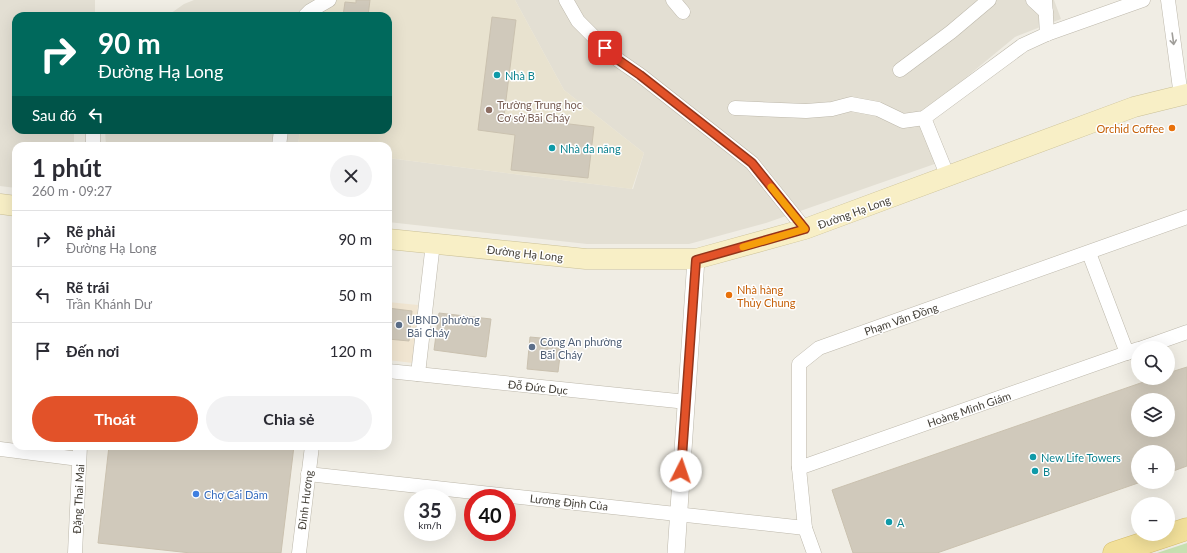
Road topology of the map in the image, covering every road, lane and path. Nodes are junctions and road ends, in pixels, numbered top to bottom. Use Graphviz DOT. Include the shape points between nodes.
graph roads {
  1 [pos="330,0"];
  2 [pos="566,0"];
  3 [pos="673,0"];
  4 [pos="988,0"];
  5 [pos="1033,0"];
  6 [pos="1143,0"];
  7 [pos="1168,0"];
  8 [pos="1046,6"];
  9 [pos="309,12"];
  10 [pos="683,12"];
  11 [pos="1047,34"];
  12 [pos="900,70"];
  13 [pos="1184,95"];
  14 [pos="735,108"];
  15 [pos="924,118"];
  16 [pos="948,177"];
  17 [pos="0,204"];
  18 [pos="12,206"];
  19 [pos="1187,217"];
  20 [pos="805,229"];
  21 [pos="392,240"];
  22 [pos="433,243"];
  23 [pos="1089,253"];
  24 [pos="696,260"];
  25 [pos="1187,332"];
  26 [pos="1162,341"];
  27 [pos="1131,349"];
  28 [pos="1131,351"];
  29 [pos="392,371"];
  30 [pos="418,374"];
  31 [pos="687,402"];
  32 [pos="0,449"];
  33 [pos="12,449"];
  34 [pos="27,450"];
  35 [pos="311,450"];
  36 [pos="80,452"];
  37 [pos="800,468"];
  38 [pos="308,474"];
  39 [pos="678,513"];
  40 [pos="805,528"];
  41 [pos="1187,529"];
  42 [pos="75,553"];
  43 [pos="298,553"];
  44 [pos="676,553"];
  45 [pos="814,553"];
  46 [pos="1114,553"];
  1 -- 9 [label="street"];
  2 -- 20 [label="street" via="578,21 614,57 752,163"];
  3 -- 10 [label="street"];
  4 -- 12 [label="street" via="951,32"];
  5 -- 8 [label="street"];
  6 -- 11 [label="street"];
  7 -- 13 [label="street, one-way"];
  8 -- 11 [label="street"];
  11 -- 15 [label="street" via="1023,45 998,62"];
  13 -- 16 [label="main road, Đường Hạ Long" via="1134,107"];
  14 -- 15 [label="street" via="806,111 832,109 851,104 878,109 902,121"];
  15 -- 16 [label="street"];
  16 -- 20 [label="main road, Đường Hạ Long"];
  17 -- 18 [label="main road"];
  19 -- 23 [label="street, Phạm Văn Đồng"];
  20 -- 24 [label="main road, Đường Hạ Long"];
  21 -- 22 [label="main road, Đường Hạ Long"];
  22 -- 24 [label="main road, Đường Hạ Long" via="586,259"];
  22 -- 30 [label="street"];
  23 -- 27 [label="street"];
  23 -- 37 [label="street, Phạm Văn Đồng" via="819,348 799,364"];
  24 -- 31 [label="street"];
  25 -- 26 [label="street"];
  28 -- 37 [label="street, Hoàng Minh Giám"];
  29 -- 30 [label="street, Đỗ Đức Dục"];
  30 -- 31 [label="street, Đỗ Đức Dục"];
  31 -- 39 [label="street"];
  32 -- 33 [label="street"];
  34 -- 36 [label="street"];
  35 -- 38 [label="street, Đỉnh Hương"];
  36 -- 42 [label="street, Đặng Thai Mai"];
  37 -- 40 [label="street, Phạm Văn Đồng"];
  38 -- 39 [label="street, Lương Định Của"];
  38 -- 43 [label="street, Đỉnh Hương"];
  39 -- 40 [label="street, Lương Định Của"];
  39 -- 44 [label="street"];
  40 -- 45 [label="street, Phạm Văn Đồng"];
  41 -- 46 [label="main road"];
}
